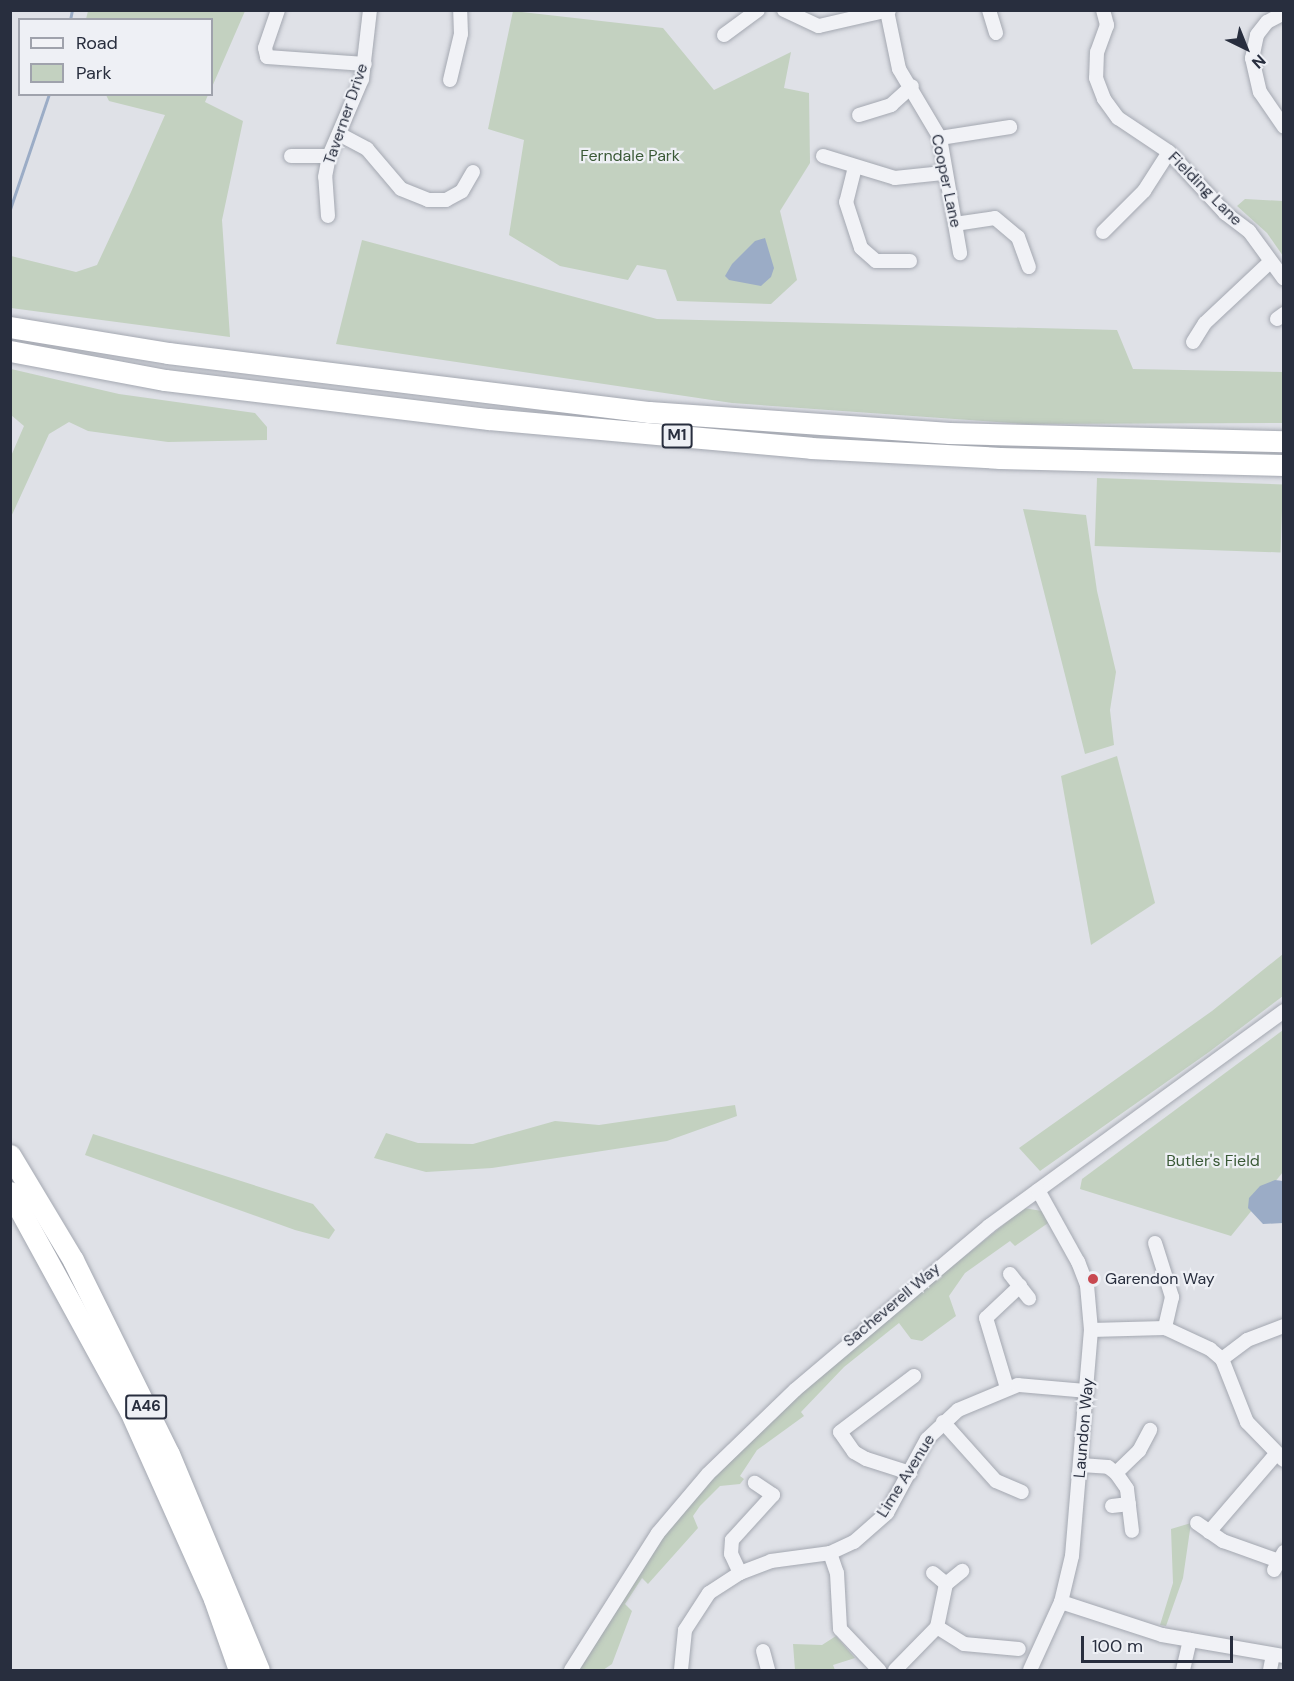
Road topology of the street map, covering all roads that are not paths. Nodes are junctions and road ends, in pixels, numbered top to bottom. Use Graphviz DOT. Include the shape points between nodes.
graph roads {
  1 [pos="278,10"];
  2 [pos="370,10"];
  3 [pos="460,10"];
  4 [pos="758,10"];
  5 [pos="784,10"];
  6 [pos="988,10"];
  7 [pos="1103,10"];
  8 [pos="888,11"];
  9 [pos="1284,14"];
  10 [pos="996,33"];
  11 [pos="724,35"];
  12 [pos="365,64"];
  13 [pos="450,80"];
  14 [pos="912,86"];
  15 [pos="859,115"];
  16 [pos="1010,127"];
  17 [pos="1284,127"];
  18 [pos="339,135"];
  19 [pos="940,138"];
  20 [pos="1169,152"];
  21 [pos="291,156"];
  22 [pos="328,156"];
  23 [pos="823,156"];
  24 [pos="855,167"];
  25 [pos="473,172"];
  26 [pos="943,174"];
  27 [pos="328,216"];
  28 [pos="955,224"];
  29 [pos="1103,232"];
  30 [pos="960,253"];
  31 [pos="910,261"];
  32 [pos="1270,262"];
  33 [pos="1029,267"];
  34 [pos="1284,279"];
  35 [pos="10,327"];
  36 [pos="1193,342"];
  37 [pos="10,351"];
  38 [pos="1284,441"];
  39 [pos="1284,465"];
  40 [pos="1284,1011"];
  41 [pos="10,1155"];
  42 [pos="1038,1190"];
  43 [pos="10,1192"];
  44 [pos="1155,1243"];
  45 [pos="1161,1258"];
  46 [pos="1146,1264"];
  47 [pos="1010,1274"];
  48 [pos="1020,1286"];
  49 [pos="1029,1298"];
  50 [pos="1284,1326"];
  51 [pos="1165,1328"];
  52 [pos="1091,1330"];
  53 [pos="1222,1359"];
  54 [pos="914,1376"];
  55 [pos="1007,1388"];
  56 [pos="1087,1391"];
  57 [pos="942,1422"];
  58 [pos="1150,1431"];
  59 [pos="1280,1457"];
  60 [pos="1081,1465"];
  61 [pos="909,1473"];
  62 [pos="1116,1473"];
  63 [pos="755,1483"];
  64 [pos="1022,1492"];
  65 [pos="1129,1504"];
  66 [pos="1112,1506"];
  67 [pos="1197,1523"];
  68 [pos="1132,1531"];
  69 [pos="1209,1532"];
  70 [pos="830,1553"];
  71 [pos="1278,1561"];
  72 [pos="962,1571"];
  73 [pos="740,1573"];
  74 [pos="933,1573"];
  75 [pos="946,1584"];
  76 [pos="1061,1602"];
  77 [pos="937,1627"];
  78 [pos="1190,1640"];
  79 [pos="1011,1643"];
  80 [pos="764,1651"];
  81 [pos="1278,1655"];
  82 [pos="239,1671"];
  83 [pos="259,1671"];
  84 [pos="571,1671"];
  85 [pos="681,1671"];
  86 [pos="768,1671"];
  87 [pos="879,1671"];
  88 [pos="895,1671"];
  89 [pos="1030,1671"];
  90 [pos="1183,1671"];
  91 [pos="1270,1671"];
  1 -- 12 [label="street" via="265,48 267,57"];
  2 -- 12 [label="street, Taverner Drive"];
  3 -- 13 [label="street" via="461,34"];
  4 -- 11 [label="street"];
  5 -- 8 [label="street" via="819,26"];
  6 -- 10 [label="street"];
  7 -- 20 [label="street, Fielding Lane" via="1107,25 1097,52 1096,78 1104,99 1118,118"];
  8 -- 14 [label="street, Cooper Lane" via="899,69"];
  9 -- 17 [label="street" via="1267,22 1257,35 1252,58 1260,92"];
  12 -- 18 [label="street, Taverner Drive"];
  14 -- 15 [label="street" via="891,105"];
  14 -- 19 [label="street, Cooper Lane"];
  16 -- 19 [label="street"];
  18 -- 22 [label="street, Taverner Drive"];
  18 -- 25 [label="street" via="367,149 400,189 428,200 446,200 462,191"];
  19 -- 26 [label="street, Cooper Lane"];
  20 -- 29 [label="street" via="1144,191"];
  20 -- 32 [label="street, Fielding Lane" via="1225,213 1249,231"];
  21 -- 22 [label="street"];
  22 -- 27 [label="street, Taverner Drive"];
  23 -- 24 [label="street"];
  24 -- 26 [label="street" via="895,178"];
  24 -- 31 [label="street" via="846,202 861,249 876,261"];
  26 -- 28 [label="street, Cooper Lane"];
  28 -- 30 [label="street, Cooper Lane"];
  28 -- 33 [label="street" via="995,218 1018,237"];
  32 -- 34 [label="street, Fielding Lane"];
  32 -- 36 [label="street" via="1205,323"];
  35 -- 38 [label="highway, M1" via="78,340 493,396 661,413 949,433"];
  37 -- 39 [label="highway, M1" via="165,380 489,419 811,448 1000,458"];
  40 -- 42 [label="street, Sacheverell Way"];
  41 -- 83 [label="highway, A46" via="73,1260 164,1443"];
  42 -- 52 [label="street, Laundon Way" via="1087,1285"];
  42 -- 84 [label="street, Sacheverell Way" via="856,1335 721,1461 634,1565"];
  43 -- 82 [label="highway, A46" via="130,1411 214,1599"];
  44 -- 45 [label="street"];
  45 -- 46 [label="street"];
  45 -- 51 [label="street" via="1172,1297"];
  47 -- 48 [label="street"];
  48 -- 49 [label="street"];
  48 -- 55 [label="street" via="986,1318"];
  50 -- 53 [label="street" via="1247,1340"];
  51 -- 52 [label="street"];
  51 -- 53 [label="street" via="1190,1336"];
  52 -- 56 [label="street, Laundon Way"];
  53 -- 59 [label="street" via="1247,1422"];
  54 -- 61 [label="street" via="840,1432 854,1452 866,1460"];
  55 -- 56 [label="street, Lime Avenue"];
  55 -- 57 [label="street, Lime Avenue" via="981,1397"];
  56 -- 60 [label="street, Laundon Way"];
  57 -- 61 [label="street, Lime Avenue" via="927,1439"];
  57 -- 64 [label="street" via="992,1485"];
  58 -- 62 [label="street" via="1138,1451"];
  59 -- 69 [label="street"];
  60 -- 62 [label="street" via="1108,1467"];
  60 -- 76 [label="street, Laundon Way" via="1072,1556"];
  61 -- 70 [label="street, Lime Avenue" via="874,1526"];
  62 -- 65 [label="street" via="1124,1480"];
  63 -- 73 [label="street" via="773,1495 732,1540 731,1554"];
  65 -- 66 [label="street"];
  65 -- 68 [label="street"];
  67 -- 69 [label="street"];
  69 -- 71 [label="street"];
  70 -- 73 [label="street, Lime Avenue" via="771,1561"];
  70 -- 87 [label="street" via="837,1573 840,1629"];
  72 -- 75 [label="street"];
  73 -- 85 [label="street, Lime Avenue" via="709,1593 690,1617 683,1636"];
  74 -- 75 [label="street"];
  75 -- 77 [label="street"];
  76 -- 78 [label="street"];
  76 -- 89 [label="street, Laundon Way"];
  77 -- 79 [label="street" via="964,1644"];
  77 -- 88 [label="street"];
  78 -- 81 [label="street"];
  78 -- 90 [label="street"];
  80 -- 86 [label="street"];
  81 -- 91 [label="street"];
}
